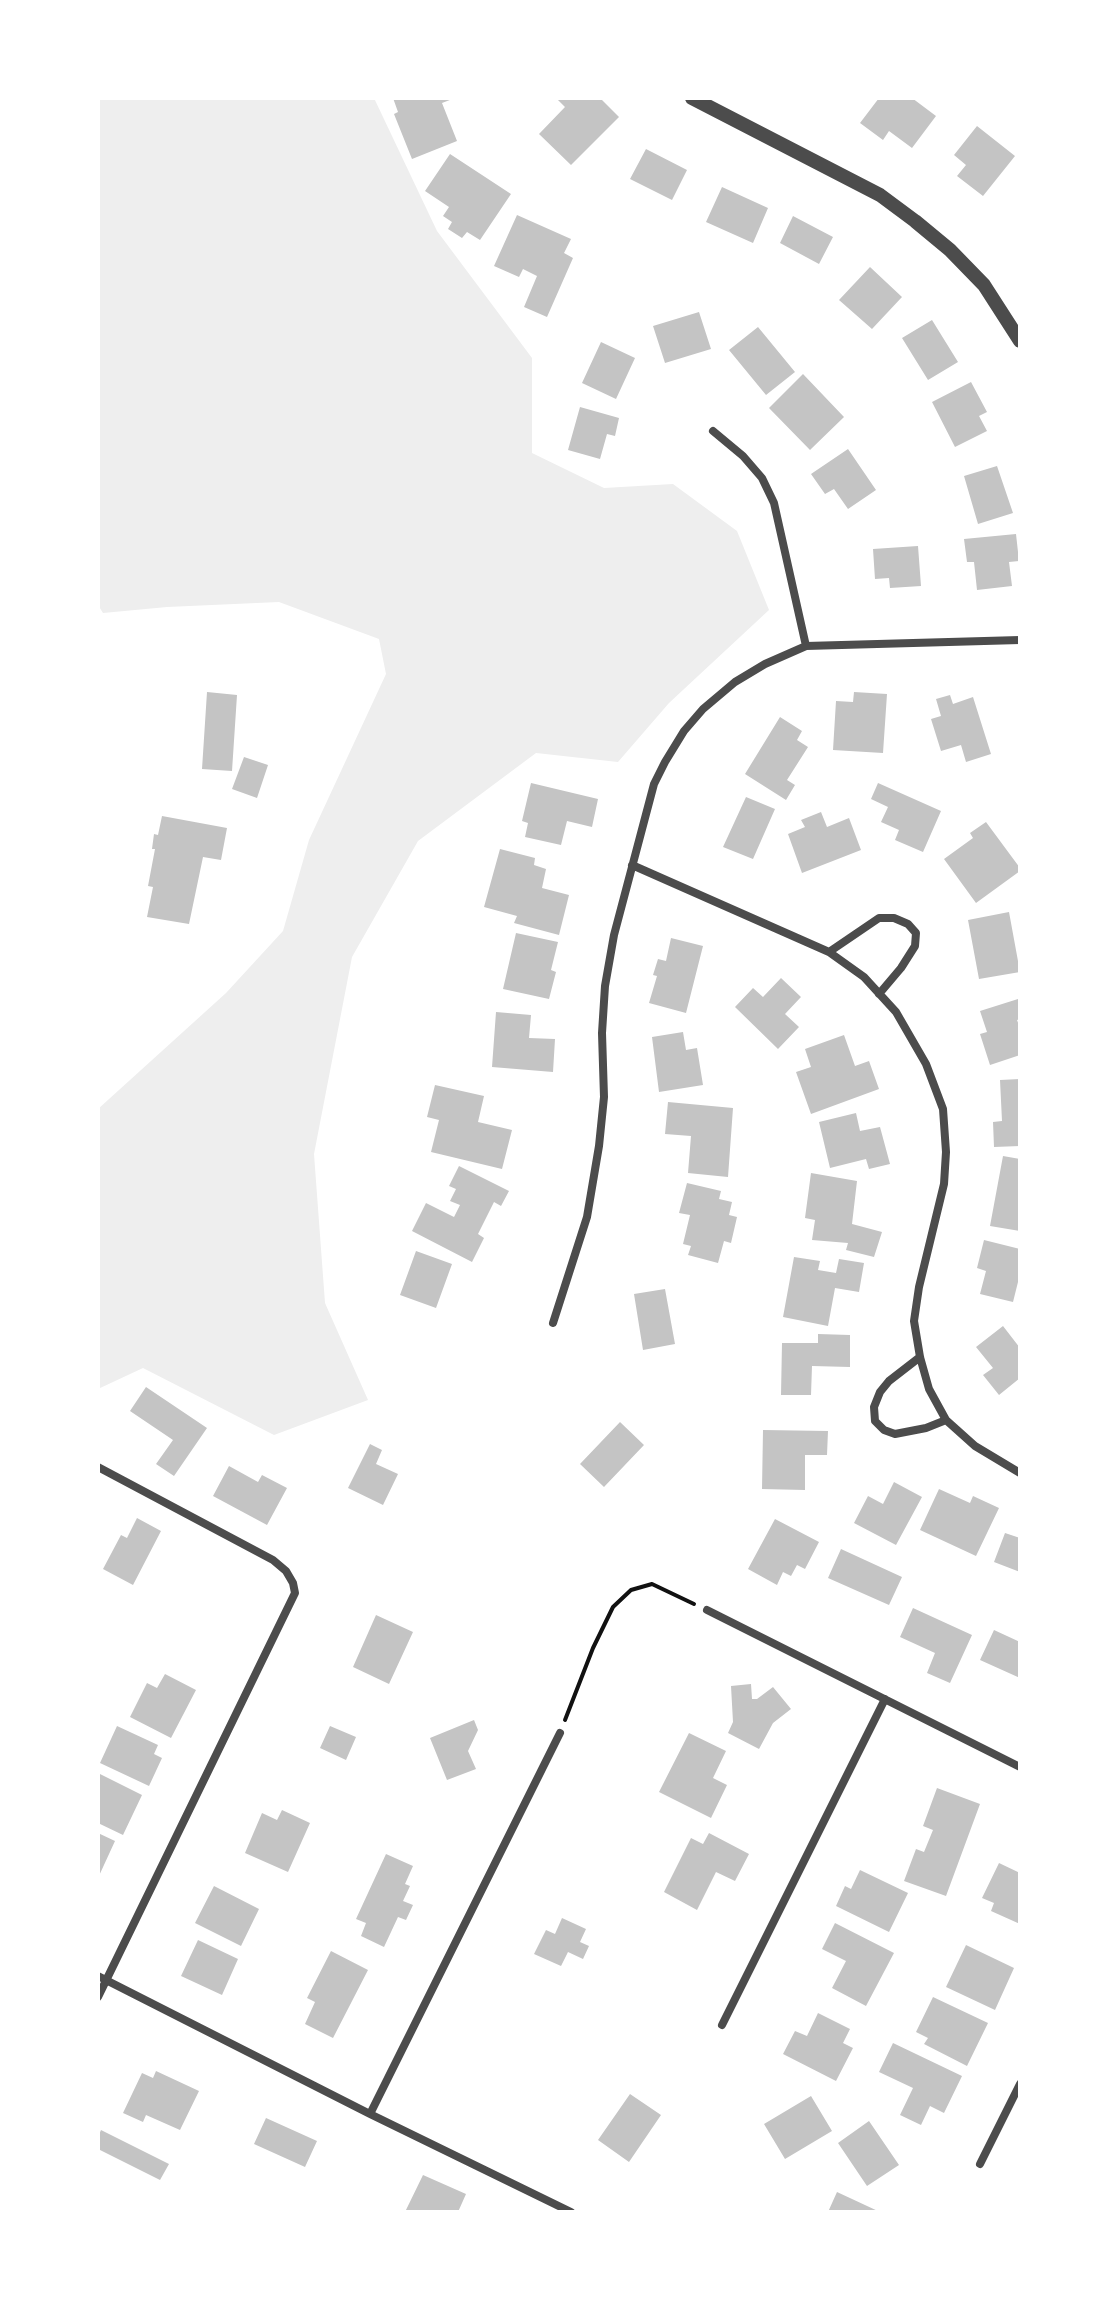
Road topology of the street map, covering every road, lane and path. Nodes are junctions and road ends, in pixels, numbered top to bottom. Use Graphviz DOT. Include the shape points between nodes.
graph roads {
  1 [pos="692,98"];
  2 [pos="1020,341"];
  3 [pos="713,431"];
  4 [pos="1020,640"];
  5 [pos="806,646"];
  6 [pos="632,865"];
  7 [pos="829,952"];
  8 [pos="879,994"];
  9 [pos="553,1323"];
  10 [pos="920,1357"];
  11 [pos="946,1420"];
  12 [pos="98,1467"];
  13 [pos="1020,1473"];
  14 [pos="707,1610"];
  15 [pos="885,1699"];
  16 [pos="560,1733"];
  17 [pos="1020,1767"];
  18 [pos="102,1978"];
  19 [pos="98,1997"];
  20 [pos="722,2025"];
  21 [pos="1020,2084"];
  22 [pos="370,2114"];
  23 [pos="980,2164"];
  24 [pos="571,2212"];
  1 -- 2 [label="street" via="880,195 950,250 984,285"];
  3 -- 5 [label="street" via="762,478 774,503"];
  4 -- 5 [label="street"];
  5 -- 6 [label="street" via="735,682 684,731 654,784"];
  6 -- 7 [label="street"];
  6 -- 9 [label="street" via="605,986 604,1097 590,1203"];
  7 -- 8 [label="street"];
  7 -- 8 [label="street" via="879,918 908,924 916,933 915,946"];
  8 -- 10 [label="street" via="896,1012 926,1064 943,1109 944,1184 914,1321"];
  10 -- 11 [label="street"];
  10 -- 11 [label="street" via="880,1392 875,1421 895,1434"];
  11 -- 13 [label="street" via="975,1446"];
  12 -- 18 [label="street" via="273,1560 286,1571 295,1593"];
  14 -- 15 [label="street"];
  14 -- 16 [label="path" via="652,1584 631,1590 613,1607"];
  15 -- 17 [label="street"];
  15 -- 20 [label="street"];
  16 -- 22 [label="street"];
  18 -- 19 [label="street"];
  18 -- 22 [label="street"];
  21 -- 23 [label="street"];
  22 -- 24 [label="street"];
}
